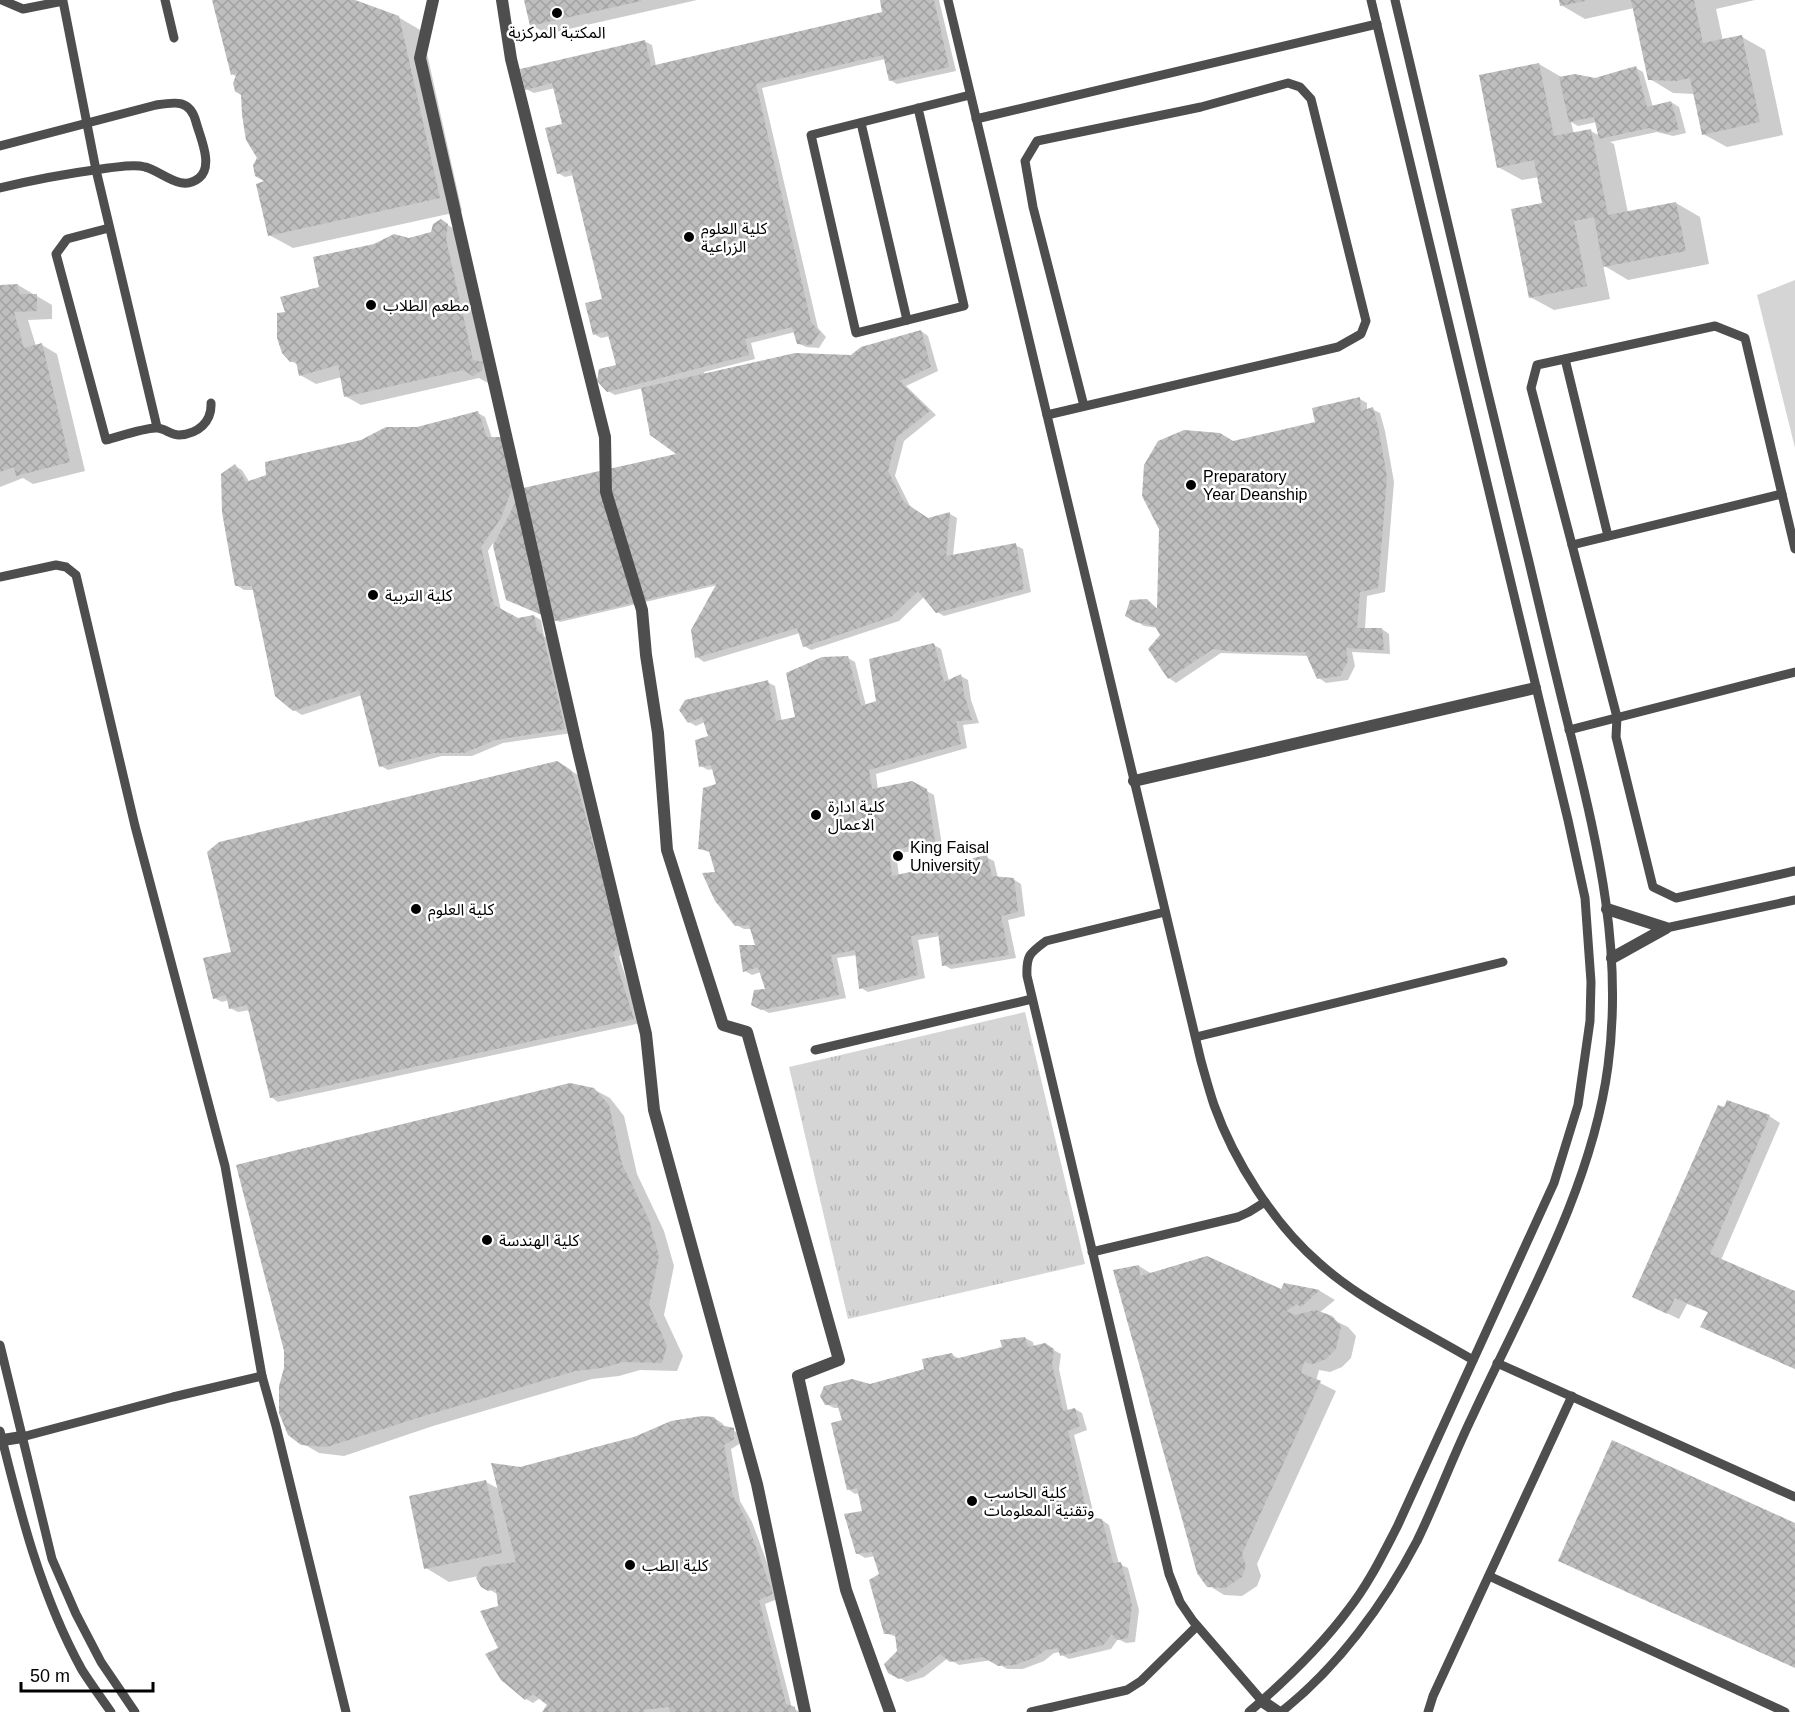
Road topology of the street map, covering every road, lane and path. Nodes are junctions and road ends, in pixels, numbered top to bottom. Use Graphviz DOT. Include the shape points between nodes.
graph roads {
  1 [pos="2,0"];
  2 [pos="165,0"];
  3 [pos="433,0"];
  4 [pos="502,0"];
  5 [pos="948,0"];
  6 [pos="1371,0"];
  7 [pos="1395,0"];
  8 [pos="1377,24"];
  9 [pos="174,38"];
  10 [pos="970,95"];
  11 [pos="918,108"];
  12 [pos="976,119"];
  13 [pos="861,123"];
  14 [pos="87,124"];
  15 [pos="0,146"];
  16 [pos="96,170"];
  17 [pos="0,188"];
  18 [pos="109,228"];
  19 [pos="907,320"];
  20 [pos="1565,359"];
  21 [pos="210,403"];
  22 [pos="1084,406"];
  23 [pos="1047,415"];
  24 [pos="157,428"];
  25 [pos="1782,494"];
  26 [pos="1608,536"];
  27 [pos="1572,544"];
  28 [pos="1795,549"];
  29 [pos="0,577"];
  30 [pos="1795,672"];
  31 [pos="1536,688"];
  32 [pos="1617,717"];
  33 [pos="1569,730"];
  34 [pos="1134,781"];
  35 [pos="1795,871"];
  36 [pos="1795,900"];
  37 [pos="1607,909"];
  38 [pos="1166,912"];
  39 [pos="1666,928"];
  40 [pos="1612,958"];
  41 [pos="1503,962"];
  42 [pos="1032,999"];
  43 [pos="1196,1037"];
  44 [pos="815,1050"];
  45 [pos="1265,1202"];
  46 [pos="1092,1252"];
  47 [pos="0,1345"];
  48 [pos="1473,1360"];
  49 [pos="1497,1363"];
  50 [pos="262,1377"];
  51 [pos="1572,1396"];
  52 [pos="1,1435"];
  53 [pos="22,1437"];
  54 [pos="1795,1497"];
  55 [pos="1489,1576"];
  56 [pos="1197,1626"];
  57 [pos="1264,1706"];
  58 [pos="111,1712"];
  59 [pos="135,1712"];
  60 [pos="346,1712"];
  61 [pos="805,1712"];
  62 [pos="890,1712"];
  63 [pos="1031,1712"];
  64 [pos="1249,1712"];
  65 [pos="1279,1712"];
  66 [pos="1428,1712"];
  67 [pos="1785,1712"];
  1 -- 14 [label="lane" via="23,9 63,1"];
  2 -- 9 [label="lane"];
  3 -- 61 [label="street" via="420,58 646,1034 654,1110 757,1484"];
  4 -- 62 [label="street" via="511,59 605,436 606,492 642,610 658,734 667,850 723,1025 747,1032 839,1360 798,1376 846,1590"];
  5 -- 10 [label="lane"];
  6 -- 8 [label="lane"];
  7 -- 33 [label="lane"];
  8 -- 12 [label="lane"];
  8 -- 31 [label="lane"];
  10 -- 11 [label="lane"];
  10 -- 12 [label="lane"];
  11 -- 13 [label="lane"];
  11 -- 19 [label="lane" via="964,306"];
  12 -- 23 [label="lane"];
  13 -- 19 [label="lane"];
  13 -- 19 [label="lane" via="811,135 856,333"];
  14 -- 15 [label="lane"];
  14 -- 16 [label="lane"];
  14 -- 16 [label="lane" via="175,102 188,106 194,113 207,160 205,171 189,183 163,177 144,166"];
  16 -- 17 [label="lane"];
  16 -- 18 [label="lane"];
  18 -- 24 [label="lane"];
  18 -- 24 [label="lane" via="67,239 56,254 106,440"];
  20 -- 25 [label="lane" via="1715,326 1744,338"];
  20 -- 26 [label="lane"];
  20 -- 27 [label="lane" via="1537,365 1531,388"];
  21 -- 24 [label="lane" via="208,420 200,429 178,435"];
  22 -- 22 [label="lane" via="1338,347 1361,334 1366,321 1320,132 1311,99 1300,87 1288,83 1201,107 1037,141 1025,161"];
  22 -- 23 [label="lane"];
  23 -- 34 [label="lane"];
  25 -- 26 [label="lane"];
  25 -- 28 [label="lane"];
  26 -- 27 [label="lane"];
  27 -- 32 [label="lane"];
  29 -- 50 [label="lane" via="56,565 76,575 135,826 225,1166"];
  30 -- 32 [label="lane"];
  31 -- 34 [label="street"];
  31 -- 48 [label="lane" via="1585,898 1590,1021 1578,1105 1554,1183"];
  32 -- 33 [label="lane"];
  32 -- 35 [label="lane" via="1616,737 1653,887 1676,898"];
  33 -- 37 [label="lane" via="1592,823"];
  34 -- 38 [label="lane"];
  36 -- 39 [label="lane"];
  37 -- 39 [label="street"];
  37 -- 40 [label="lane"];
  38 -- 42 [label="lane" via="1046,941 1030,952 1026,962"];
  38 -- 43 [label="lane"];
  39 -- 40 [label="street"];
  40 -- 49 [label="lane" via="1608,1066 1591,1149 1576,1192"];
  41 -- 43 [label="lane"];
  42 -- 44 [label="lane"];
  42 -- 46 [label="lane"];
  43 -- 45 [label="lane" via="1215,1106"];
  45 -- 46 [label="lane" via="1238,1217"];
  45 -- 48 [label="lane" via="1282,1227 1319,1264 1371,1300"];
  46 -- 56 [label="lane" via="1169,1574 1180,1602"];
  47 -- 53 [label="lane"];
  48 -- 57 [label="lane" via="1374,1571 1349,1610"];
  49 -- 51 [label="lane"];
  49 -- 65 [label="lane" via="1418,1538 1394,1581 1339,1655 1303,1695"];
  50 -- 53 [label="lane"];
  50 -- 60 [label="lane"];
  51 -- 54 [label="lane"];
  51 -- 55 [label="lane"];
  52 -- 53 [label="street"];
  52 -- 58 [label="lane" via="35,1560 56,1615 83,1670"];
  53 -- 59 [label="lane" via="52,1559 101,1662"];
  55 -- 66 [label="lane"];
  55 -- 67 [label="lane"];
  56 -- 57 [label="lane"];
  56 -- 63 [label="lane" via="1127,1690"];
  57 -- 64 [label="lane"];
  57 -- 65 [label="street"];
}
